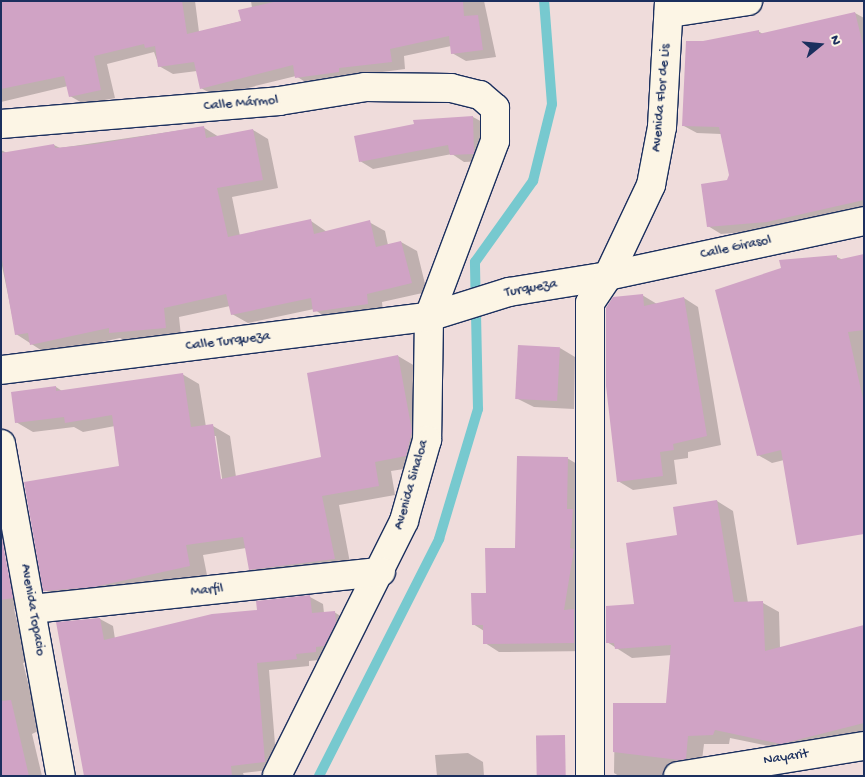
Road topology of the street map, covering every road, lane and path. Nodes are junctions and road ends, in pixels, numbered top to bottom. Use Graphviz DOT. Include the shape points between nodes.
graph roads {
  1 [pos="748,1"];
  2 [pos="669,7"];
  3 [pos="480,95"];
  4 [pos="1,124"];
  5 [pos="864,221"];
  6 [pos="608,276"];
  7 [pos="442,314"];
  8 [pos="1,370"];
  9 [pos="1,444"];
  10 [pos="381,572"];
  11 [pos="32,609"];
  12 [pos="864,746"];
  13 [pos="61,776"];
  14 [pos="277,776"];
  15 [pos="590,776"];
  16 [pos="678,776"];
  1 -- 2 [label="street"];
  2 -- 6 [label="street, Avenida Flor de Lis" via="662,127 651,185"];
  3 -- 4 [label="street, Calle Mármol" via="452,88 365,87 280,101"];
  3 -- 7 [label="street, Avenida Sinaloa" via="495,108 495,141"];
  5 -- 6 [label="street, Calle Girasol"];
  6 -- 7 [label="street, Turqueza" via="509,292"];
  6 -- 15 [label="street" via="590,303 587,329"];
  7 -- 8 [label="street, Calle Turqueza"];
  7 -- 10 [label="street, Avenida Sinaloa" via="427,440 404,521"];
  9 -- 11 [label="street, Avenida Topacio"];
  10 -- 11 [label="street, Marfil"];
  10 -- 14 [label="street, Avenida Sinaloa"];
  11 -- 13 [label="street, Avenida Topacio"];
  12 -- 16 [label="street, Nayarit"];
}
